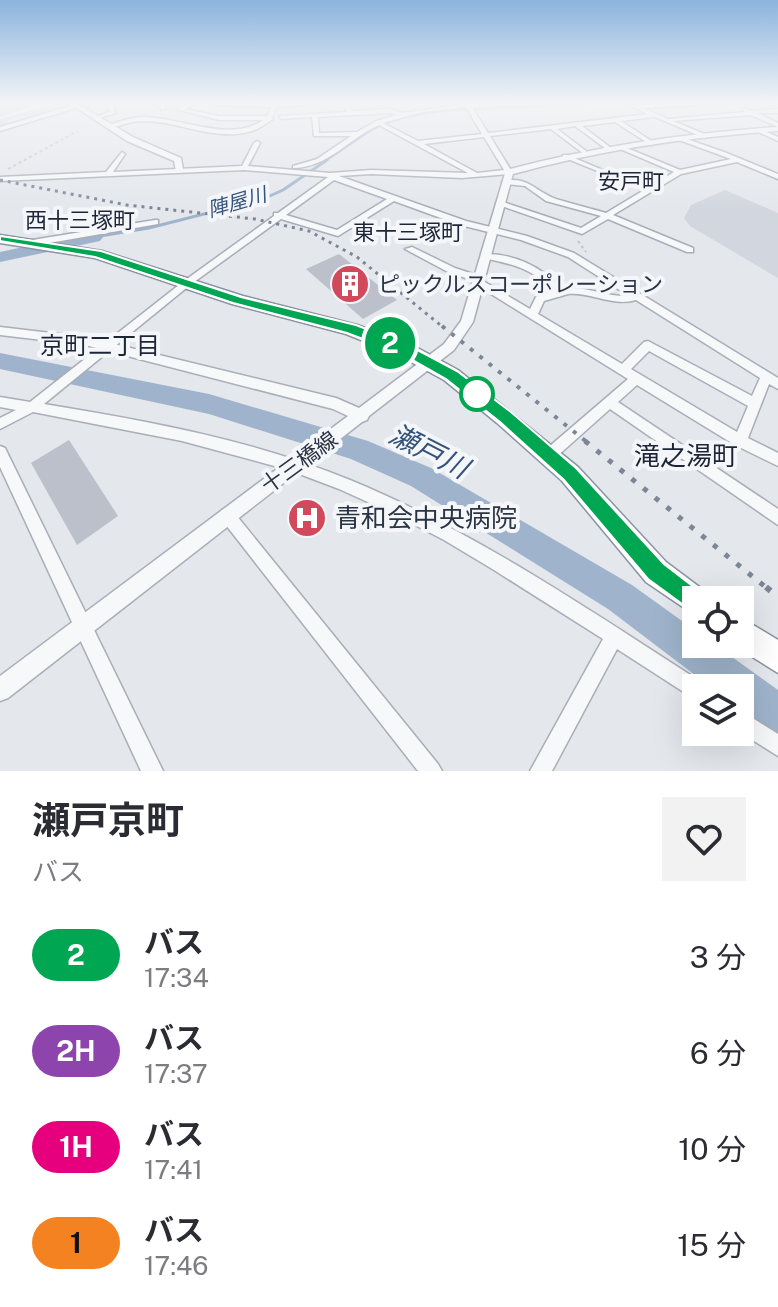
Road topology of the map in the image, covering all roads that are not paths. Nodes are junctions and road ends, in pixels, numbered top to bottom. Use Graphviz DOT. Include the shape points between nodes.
graph roads {
  1 [pos="130,139"];
  2 [pos="351,139"];
  3 [pos="411,139"];
  4 [pos="454,139"];
  5 [pos="490,139"];
  6 [pos="567,139"];
  7 [pos="596,139"];
  8 [pos="645,139"];
  9 [pos="681,139"];
  10 [pos="257,143"];
  11 [pos="419,143"];
  12 [pos="651,143"];
  13 [pos="620,147"];
  14 [pos="609,149"];
  15 [pos="584,152"];
  16 [pos="122,154"];
  17 [pos="565,156"];
  18 [pos="736,160"];
  19 [pos="244,168"];
  20 [pos="179,169"];
  21 [pos="602,171"];
  22 [pos="109,172"];
  23 [pos="280,172"];
  24 [pos="679,172"];
  25 [pos="0,176"];
  26 [pos="331,176"];
  27 [pos="476,176"];
  28 [pos="507,177"];
  29 [pos="778,177"];
  30 [pos="392,199"];
  31 [pos="500,204"];
  32 [pos="277,215"];
  33 [pos="605,215"];
  34 [pos="155,222"];
  35 [pos="494,230"];
  36 [pos="0,239"];
  37 [pos="35,244"];
  38 [pos="409,249"];
  39 [pos="690,250"];
  40 [pos="486,256"];
  41 [pos="479,281"];
  42 [pos="187,283"];
  43 [pos="560,293"];
  44 [pos="635,297"];
  45 [pos="532,315"];
  46 [pos="0,331"];
  47 [pos="110,348"];
  48 [pos="431,363"];
  49 [pos="622,371"];
  50 [pos="636,379"];
  51 [pos="772,380"];
  52 [pos="0,402"];
  53 [pos="610,403"];
  54 [pos="37,404"];
  55 [pos="755,404"];
  56 [pos="357,420"];
  57 [pos="0,424"];
  58 [pos="740,441"];
  59 [pos="0,452"];
  60 [pos="549,455"];
  61 [pos="298,460"];
  62 [pos="778,460"];
  63 [pos="227,515"];
  64 [pos="778,518"];
  65 [pos="682,592"];
  66 [pos="82,628"];
  67 [pos="614,636"];
  68 [pos="754,642"];
  69 [pos="778,658"];
  70 [pos="682,681"];
  71 [pos="0,690"];
  72 [pos="754,730"];
  73 [pos="778,746"];
  74 [pos="152,771"];
  75 [pos="431,771"];
  76 [pos="541,771"];
  1 -- 20 [label="street" via="178,160"];
  2 -- 23 [label="street" via="317,162"];
  3 -- 11 [label="street"];
  4 -- 11 [label="street"];
  5 -- 28 [label="street"];
  6 -- 15 [label="street"];
  7 -- 14 [label="street"];
  8 -- 12 [label="street"];
  9 -- 12 [label="street"];
  9 -- 18 [label="street"];
  10 -- 19 [label="street"];
  11 -- 27 [label="street"];
  12 -- 13 [label="street"];
  13 -- 14 [label="street"];
  13 -- 24 [label="street"];
  14 -- 15 [label="street"];
  15 -- 17 [label="street"];
  16 -- 22 [label="street"];
  17 -- 21 [label="street"];
  17 -- 28 [label="street"];
  18 -- 24 [label="street"];
  18 -- 29 [label="street"];
  19 -- 20 [label="street"];
  19 -- 23 [label="street"];
  20 -- 22 [label="street"];
  22 -- 25 [label="street"];
  23 -- 26 [label="street"];
  24 -- 33 [label="street"];
  26 -- 27 [label="street"];
  26 -- 30 [label="street"];
  26 -- 32 [label="street"];
  27 -- 28 [label="street"];
  28 -- 31 [label="street, 十三橋線"];
  28 -- 33 [label="street" via="549,199"];
  30 -- 32 [label="street" via="338,233"];
  30 -- 35 [label="street"];
  31 -- 33 [label="street" via="578,234"];
  31 -- 35 [label="street, 十三橋線"];
  32 -- 42 [label="street"];
  33 -- 39 [label="street"];
  34 -- 37 [label="street"];
  35 -- 40 [label="street, 十三橋線"];
  35 -- 44 [label="street" via="571,255"];
  36 -- 37 [label="highway"];
  37 -- 42 [label="highway" via="137,265"];
  38 -- 41 [label="street" via="454,274"];
  40 -- 41 [label="street, 十三橋線"];
  40 -- 43 [label="street" via="522,261 545,275"];
  41 -- 45 [label="street"];
  41 -- 48 [label="street, 十三橋線" via="460,335"];
  42 -- 47 [label="street"];
  42 -- 48 [label="highway" via="351,329"];
  43 -- 44 [label="street" via="582,290 626,301"];
  43 -- 45 [label="street" via="540,299"];
  44 -- 51 [label="street"];
  45 -- 49 [label="street"];
  46 -- 47 [label="street"];
  47 -- 54 [label="street"];
  47 -- 56 [label="street" via="336,404"];
  48 -- 56 [label="street, 十三橋線"];
  48 -- 60 [label="highway" via="470,388"];
  49 -- 50 [label="street"];
  49 -- 55 [label="street" via="648,345"];
  50 -- 53 [label="street"];
  50 -- 58 [label="street"];
  51 -- 55 [label="street"];
  52 -- 54 [label="street"];
  53 -- 60 [label="street"];
  53 -- 64 [label="street"];
  54 -- 57 [label="street"];
  54 -- 61 [label="street"];
  55 -- 58 [label="street"];
  56 -- 61 [label="street, 十三橋線"];
  58 -- 62 [label="street"];
  59 -- 66 [label="street"];
  60 -- 65 [label="highway" via="656,572"];
  61 -- 63 [label="street, 十三橋線"];
  61 -- 67 [label="street" via="457,538"];
  63 -- 66 [label="street, 十三橋線"];
  63 -- 75 [label="street"];
  66 -- 71 [label="street, 十三橋線"];
  66 -- 74 [label="street"];
  67 -- 70 [label="street"];
  67 -- 76 [label="street"];
  68 -- 69 [label="highway"];
  72 -- 73 [label="street"];
}
